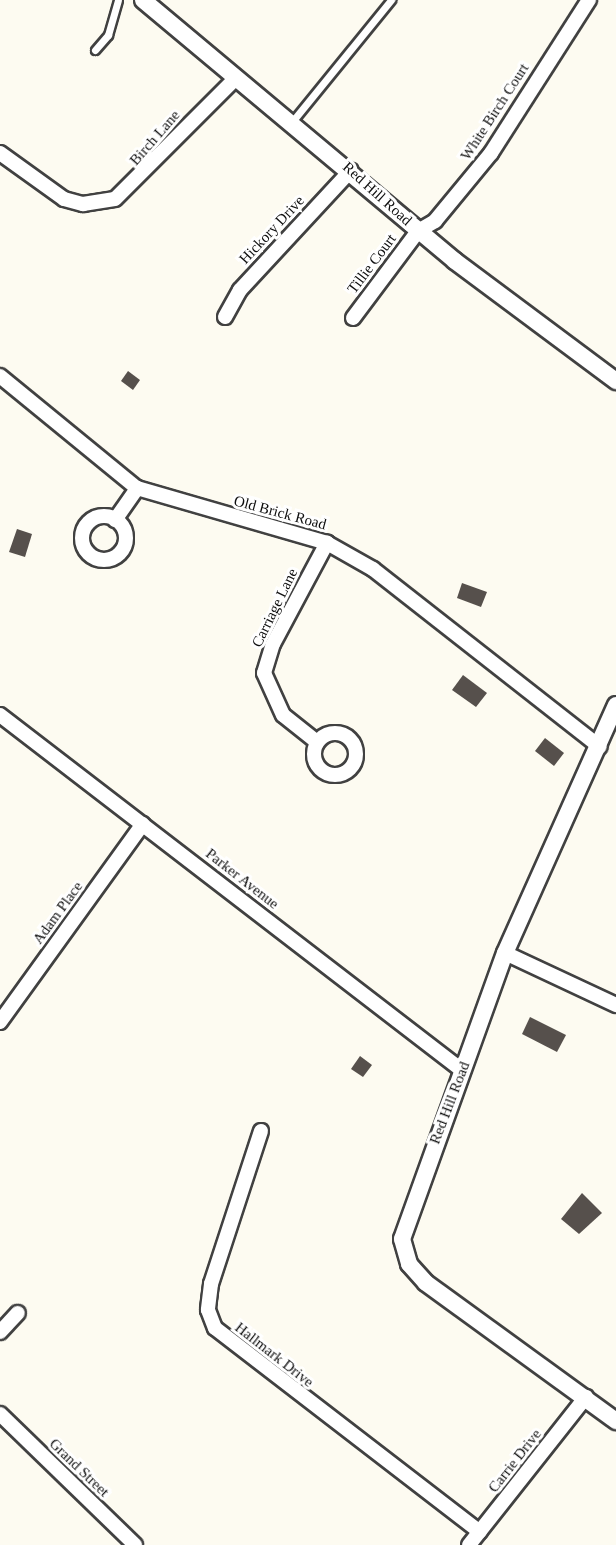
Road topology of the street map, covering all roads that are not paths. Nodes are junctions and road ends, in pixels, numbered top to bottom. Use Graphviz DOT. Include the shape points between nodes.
graph roads {
  1 [pos="118,0"];
  2 [pos="143,0"];
  3 [pos="391,0"];
  4 [pos="589,0"];
  5 [pos="95,50"];
  6 [pos="235,79"];
  7 [pos="291,123"];
  8 [pos="0,153"];
  9 [pos="351,170"];
  10 [pos="418,231"];
  11 [pos="225,317"];
  12 [pos="353,318"];
  13 [pos="0,376"];
  14 [pos="616,381"];
  15 [pos="136,488"];
  16 [pos="115,520"];
  17 [pos="327,543"];
  18 [pos="616,705"];
  19 [pos="0,715"];
  20 [pos="317,742"];
  21 [pos="600,747"];
  22 [pos="143,824"];
  23 [pos="504,953"];
  24 [pos="616,1005"];
  25 [pos="0,1022"];
  26 [pos="463,1071"];
  27 [pos="261,1131"];
  28 [pos="18,1313"];
  29 [pos="0,1332"];
  30 [pos="586,1397"];
  31 [pos="0,1414"];
  32 [pos="616,1421"];
  33 [pos="480,1532"];
  34 [pos="135,1545"];
  35 [pos="469,1545"];
  1 -- 5 [label="lane" via="108,35"];
  2 -- 6 [label="street, Red Hill Road"];
  3 -- 7 [label="lane"];
  4 -- 10 [label="street, White Birch Court" via="491,153 435,221"];
  6 -- 7 [label="street, Red Hill Road"];
  6 -- 8 [label="street, Birch Lane" via="116,199 83,204 64,199"];
  7 -- 9 [label="street, Red Hill Road"];
  9 -- 10 [label="street, Red Hill Road"];
  9 -- 11 [label="street, Hickory Drive" via="240,290"];
  10 -- 12 [label="street, Tillie Court"];
  10 -- 14 [label="street, Red Hill Road"];
  13 -- 15 [label="street, Old Brick Road"];
  15 -- 16 [label="street"];
  15 -- 17 [label="street, Old Brick Road"];
  17 -- 20 [label="street, Carriage Lane" via="273,644 264,673 284,715"];
  17 -- 21 [label="street, Old Brick Road" via="373,569"];
  18 -- 21 [label="street, Red Hill Road"];
  19 -- 22 [label="street, Parker Avenue"];
  21 -- 23 [label="street, Red Hill Road"];
  22 -- 25 [label="street, Adam Place"];
  22 -- 26 [label="street, Parker Avenue"];
  23 -- 24 [label="street"];
  23 -- 26 [label="street, Red Hill Road"];
  26 -- 30 [label="street, Red Hill Road" via="410,1207 402,1239 409,1264 431,1286"];
  27 -- 33 [label="street, Hallmark Drive" via="211,1284 208,1310 215,1328"];
  28 -- 29 [label="street"];
  30 -- 32 [label="street, Red Hill Road"];
  30 -- 33 [label="street, Carrie Drive"];
  31 -- 34 [label="street, Grand Street"];
  33 -- 35 [label="street, Carrie Drive"];
}
